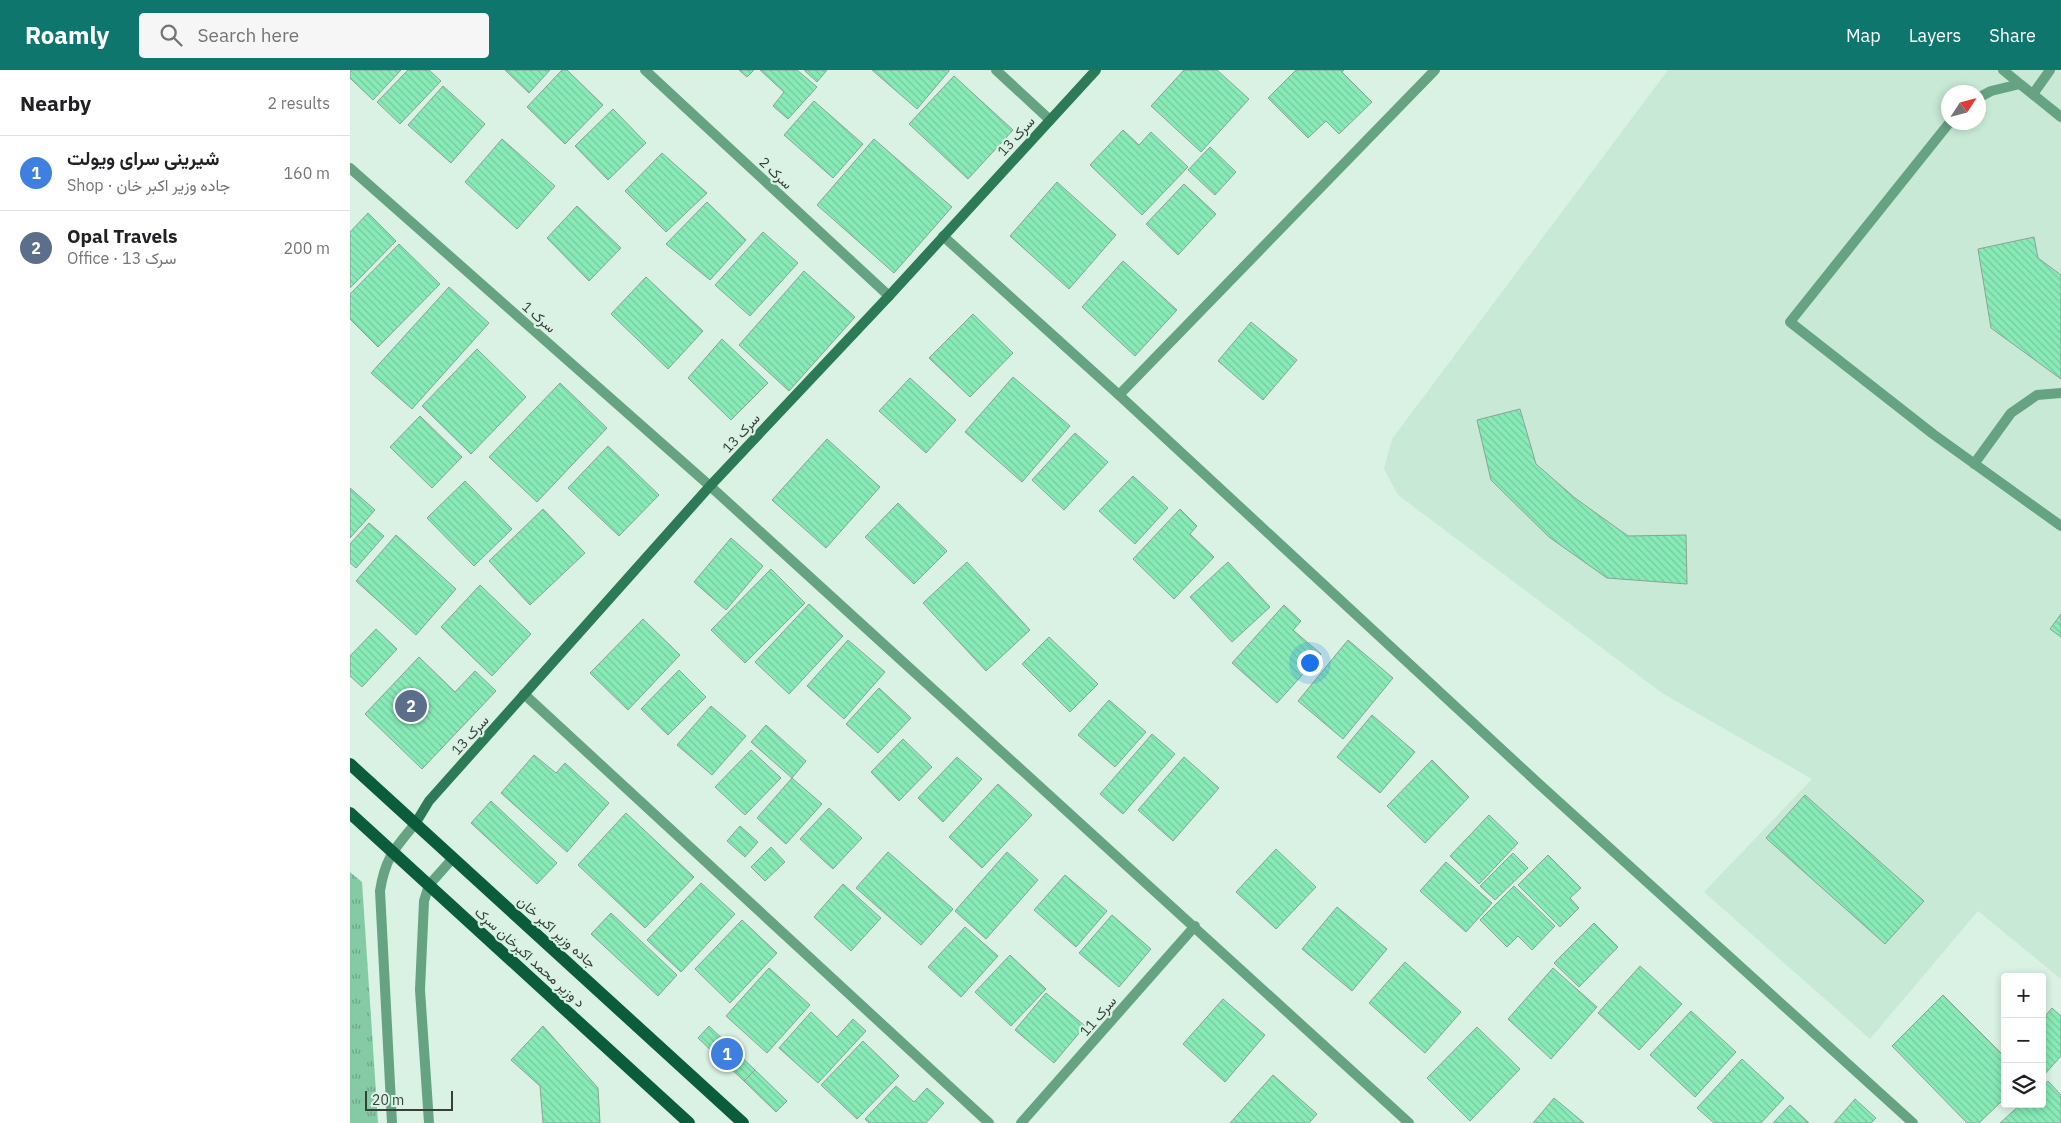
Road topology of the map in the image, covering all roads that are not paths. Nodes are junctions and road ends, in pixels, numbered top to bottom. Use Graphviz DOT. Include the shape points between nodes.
graph roads {
  1 [pos="645,70"];
  2 [pos="996,70"];
  3 [pos="1096,70"];
  4 [pos="1435,70"];
  5 [pos="2003,70"];
  6 [pos="2050,70"];
  7 [pos="2020,84"];
  8 [pos="1986,94"];
  9 [pos="2033,94"];
  10 [pos="2061,117"];
  11 [pos="1050,120"];
  12 [pos="1944,130"];
  13 [pos="350,168"];
  14 [pos="944,236"];
  15 [pos="889,296"];
  16 [pos="2061,393"];
  17 [pos="1119,395"];
  18 [pos="1974,464"];
  19 [pos="710,486"];
  20 [pos="2061,526"];
  21 [pos="524,694"];
  22 [pos="350,764"];
  23 [pos="350,813"];
  24 [pos="415,824"];
  25 [pos="392,851"];
  26 [pos="453,858"];
  27 [pos="429,885"];
  28 [pos="1195,926"];
  29 [pos="392,1123"];
  30 [pos="429,1123"];
  31 [pos="689,1123"];
  32 [pos="743,1123"];
  33 [pos="989,1123"];
  34 [pos="1021,1123"];
  35 [pos="1409,1123"];
  36 [pos="1913,1123"];
  1 -- 15 [label="street, سرک 2"];
  2 -- 11 [label="street"];
  3 -- 11 [label="street, سرک 13"];
  4 -- 17 [label="street"];
  5 -- 7 [label="street"];
  6 -- 9 [label="street"];
  7 -- 8 [label="street"];
  7 -- 9 [label="street"];
  9 -- 10 [label="street"];
  11 -- 14 [label="street, سرک 13"];
  12 -- 18 [label="street" via="1790,322"];
  13 -- 19 [label="street, سرک 1"];
  14 -- 15 [label="street, سرک 13"];
  14 -- 17 [label="street"];
  15 -- 19 [label="street, سرک 13"];
  16 -- 18 [label="street" via="2037,396 2012,413"];
  17 -- 36 [label="street" via="1539,784"];
  18 -- 20 [label="street"];
  19 -- 21 [label="street, سرک 13"];
  19 -- 28 [label="street, سرک 1"];
  21 -- 24 [label="street, سرک 13" via="429,801"];
  21 -- 33 [label="street"];
  22 -- 24 [label="main road, جاده وزیر اکبر خان"];
  23 -- 25 [label="main road, د وزیر محمد اکبرخان سړک"];
  24 -- 25 [label="street"];
  24 -- 26 [label="main road, جاده وزیر اکبر خان"];
  25 -- 27 [label="main road, د وزیر محمد اکبرخان سړک"];
  25 -- 29 [label="street" via="380,891"];
  26 -- 27 [label="street"];
  26 -- 32 [label="main road, جاده وزیر اکبر خان"];
  27 -- 30 [label="street" via="424,901 420,990"];
  27 -- 31 [label="main road, د وزیر محمد اکبرخان سړک"];
  28 -- 34 [label="street, سرک 11"];
  28 -- 35 [label="street, سرک 1"];
}
